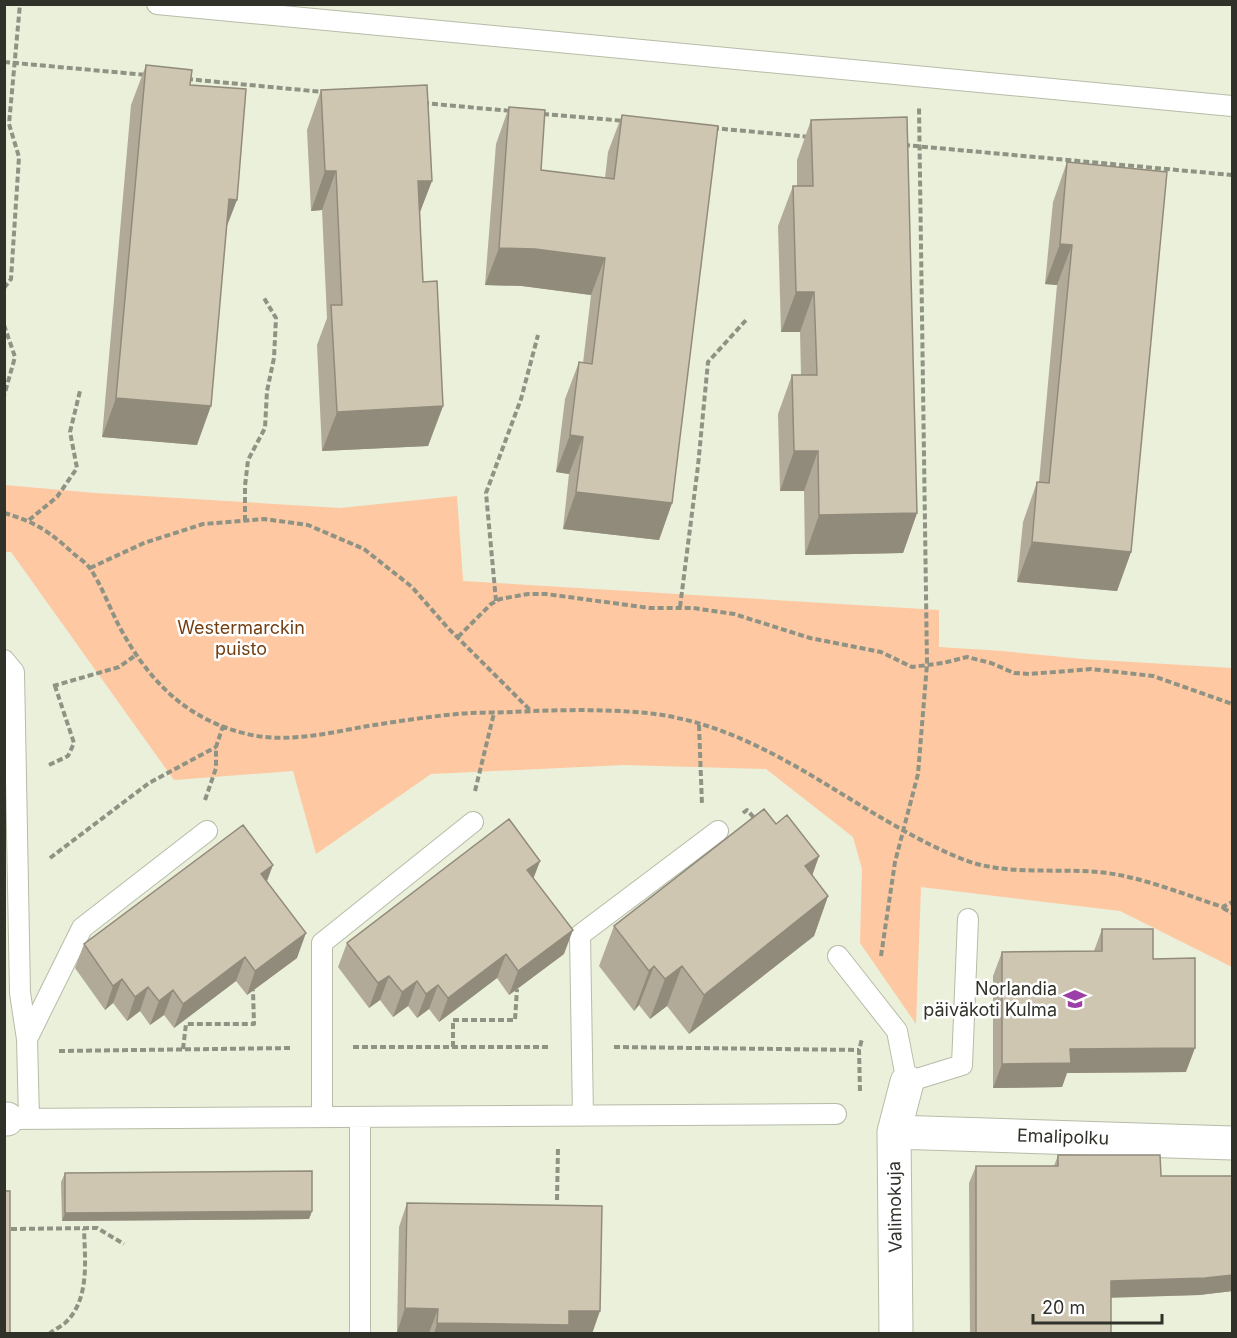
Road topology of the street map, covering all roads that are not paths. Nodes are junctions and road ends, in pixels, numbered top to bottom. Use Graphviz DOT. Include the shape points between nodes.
graph roads {
  1 [pos="157,4"];
  2 [pos="1233,105"];
  3 [pos="4,660"];
  4 [pos="472,822"];
  5 [pos="718,831"];
  6 [pos="203,834"];
  7 [pos="968,919"];
  8 [pos="838,956"];
  9 [pos="27,1045"];
  10 [pos="907,1082"];
  11 [pos="836,1114"];
  12 [pos="583,1116"];
  13 [pos="322,1117"];
  14 [pos="360,1117"];
  15 [pos="14,1119"];
  16 [pos="894,1132"];
  17 [pos="1233,1143"];
  18 [pos="360,1334"];
  19 [pos="896,1334"];
  1 -- 2 [label="lane"];
  3 -- 9 [label="lane" via="14,672 20,993"];
  4 -- 13 [label="lane" via="321,943"];
  5 -- 12 [label="lane" via="580,935"];
  6 -- 9 [label="lane" via="82,928"];
  7 -- 10 [label="lane" via="962,1065"];
  8 -- 10 [label="lane" via="897,1031"];
  9 -- 15 [label="lane"];
  10 -- 16 [label="street, Valimokuja"];
  11 -- 12 [label="lane"];
  12 -- 14 [label="lane"];
  13 -- 14 [label="lane"];
  13 -- 15 [label="lane"];
  14 -- 18 [label="lane"];
  16 -- 17 [label="street, Emalipolku"];
  16 -- 19 [label="street, Valimokuja"];
}
